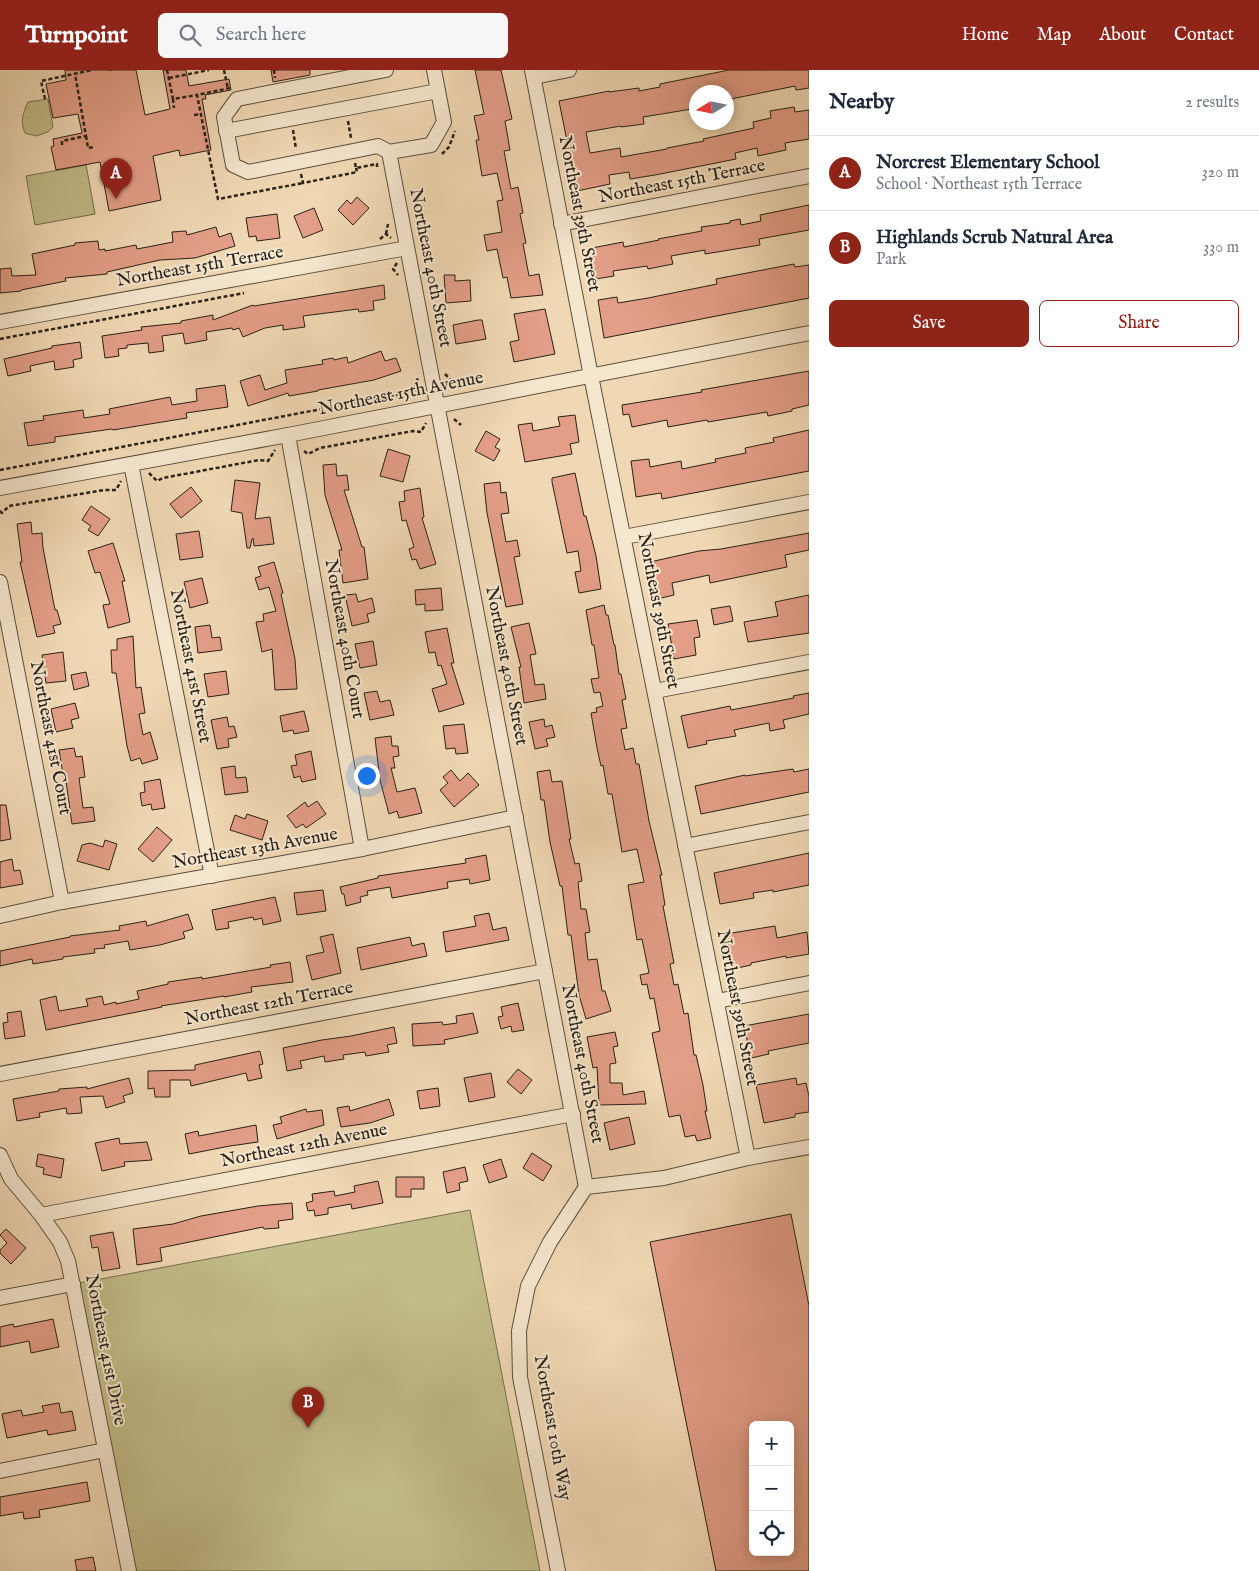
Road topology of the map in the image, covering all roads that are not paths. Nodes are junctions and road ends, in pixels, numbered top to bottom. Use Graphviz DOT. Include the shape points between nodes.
graph roads {
  1 [pos="386,70"];
  2 [pos="434,70"];
  3 [pos="569,70"];
  4 [pos="533,73"];
  5 [pos="438,91"];
  6 [pos="226,131"];
  7 [pos="389,152"];
  8 [pos="809,176"];
  9 [pos="562,224"];
  10 [pos="407,248"];
  11 [pos="0,322"];
  12 [pos="809,334"];
  13 [pos="591,376"];
  14 [pos="437,406"];
  15 [pos="290,441"];
  16 [pos="132,470"];
  17 [pos="0,488"];
  18 [pos="809,502"];
  19 [pos="624,537"];
  20 [pos="0,582"];
  21 [pos="809,662"];
  22 [pos="655,691"];
  23 [pos="516,817"];
  24 [pos="809,822"];
  25 [pos="685,846"];
  26 [pos="362,849"];
  27 [pos="212,876"];
  28 [pos="62,902"];
  29 [pos="0,916"];
  30 [pos="545,971"];
  31 [pos="809,983"];
  32 [pos="717,1001"];
  33 [pos="0,1074"];
  34 [pos="573,1114"];
  35 [pos="809,1147"];
  36 [pos="0,1155"];
  37 [pos="748,1158"];
  38 [pos="586,1187"];
  39 [pos="41,1215"];
  40 [pos="72,1284"];
  41 [pos="0,1298"];
  42 [pos="105,1450"];
  43 [pos="0,1471"];
  44 [pos="129,1571"];
  45 [pos="558,1571"];
  1 -- 6 [label="street" via="237,99 224,117"];
  2 -- 5 [label="street"];
  3 -- 4 [label="street"];
  4 -- 9 [label="street, Northeast 39th Street"];
  5 -- 6 [label="street"];
  5 -- 7 [label="street" via="444,122 431,145"];
  6 -- 7 [label="street" via="233,165 248,172 378,146"];
  7 -- 10 [label="street, Northeast 40th Street"];
  8 -- 9 [label="street, Northeast 15th Terrace"];
  9 -- 13 [label="street, Northeast 39th Street"];
  10 -- 11 [label="street, Northeast 15th Terrace"];
  10 -- 14 [label="street, Northeast 40th Street"];
  12 -- 13 [label="street, Northeast 15th Avenue"];
  13 -- 14 [label="street, Northeast 15th Avenue"];
  13 -- 19 [label="street, Northeast 39th Street"];
  14 -- 15 [label="street, Northeast 15th Avenue"];
  14 -- 23 [label="street, Northeast 40th Street"];
  15 -- 16 [label="street, Northeast 15th Avenue"];
  15 -- 26 [label="street, Northeast 40th Court"];
  16 -- 17 [label="street, Northeast 15th Avenue"];
  16 -- 27 [label="street, Northeast 41st Street"];
  18 -- 19 [label="street"];
  19 -- 22 [label="street, Northeast 39th Street"];
  20 -- 28 [label="street, Northeast 41st Court"];
  21 -- 22 [label="street"];
  22 -- 25 [label="street, Northeast 39th Street"];
  23 -- 26 [label="street, Northeast 13th Avenue"];
  23 -- 30 [label="street, Northeast 40th Street"];
  24 -- 25 [label="street"];
  25 -- 32 [label="street, Northeast 39th Street"];
  26 -- 27 [label="street, Northeast 13th Avenue"];
  27 -- 28 [label="street, Northeast 13th Avenue"];
  28 -- 29 [label="street, Northeast 13th Avenue"];
  30 -- 33 [label="street, Northeast 12th Terrace"];
  30 -- 34 [label="street, Northeast 40th Street"];
  31 -- 32 [label="street"];
  32 -- 37 [label="street, Northeast 39th Street"];
  34 -- 38 [label="street, Northeast 40th Street"];
  34 -- 39 [label="street, Northeast 12th Avenue"];
  35 -- 37 [label="street"];
  36 -- 39 [label="street, Northeast 41st Drive" via="11,1180"];
  37 -- 38 [label="street" via="664,1178"];
  38 -- 45 [label="street, Northeast 10th Way" via="550,1242 528,1286 519,1331 520,1377"];
  39 -- 40 [label="street, Northeast 41st Drive" via="60,1242"];
  40 -- 41 [label="street"];
  40 -- 42 [label="street, Northeast 41st Drive"];
  42 -- 43 [label="street"];
  42 -- 44 [label="street, Northeast 41st Drive"];
}
